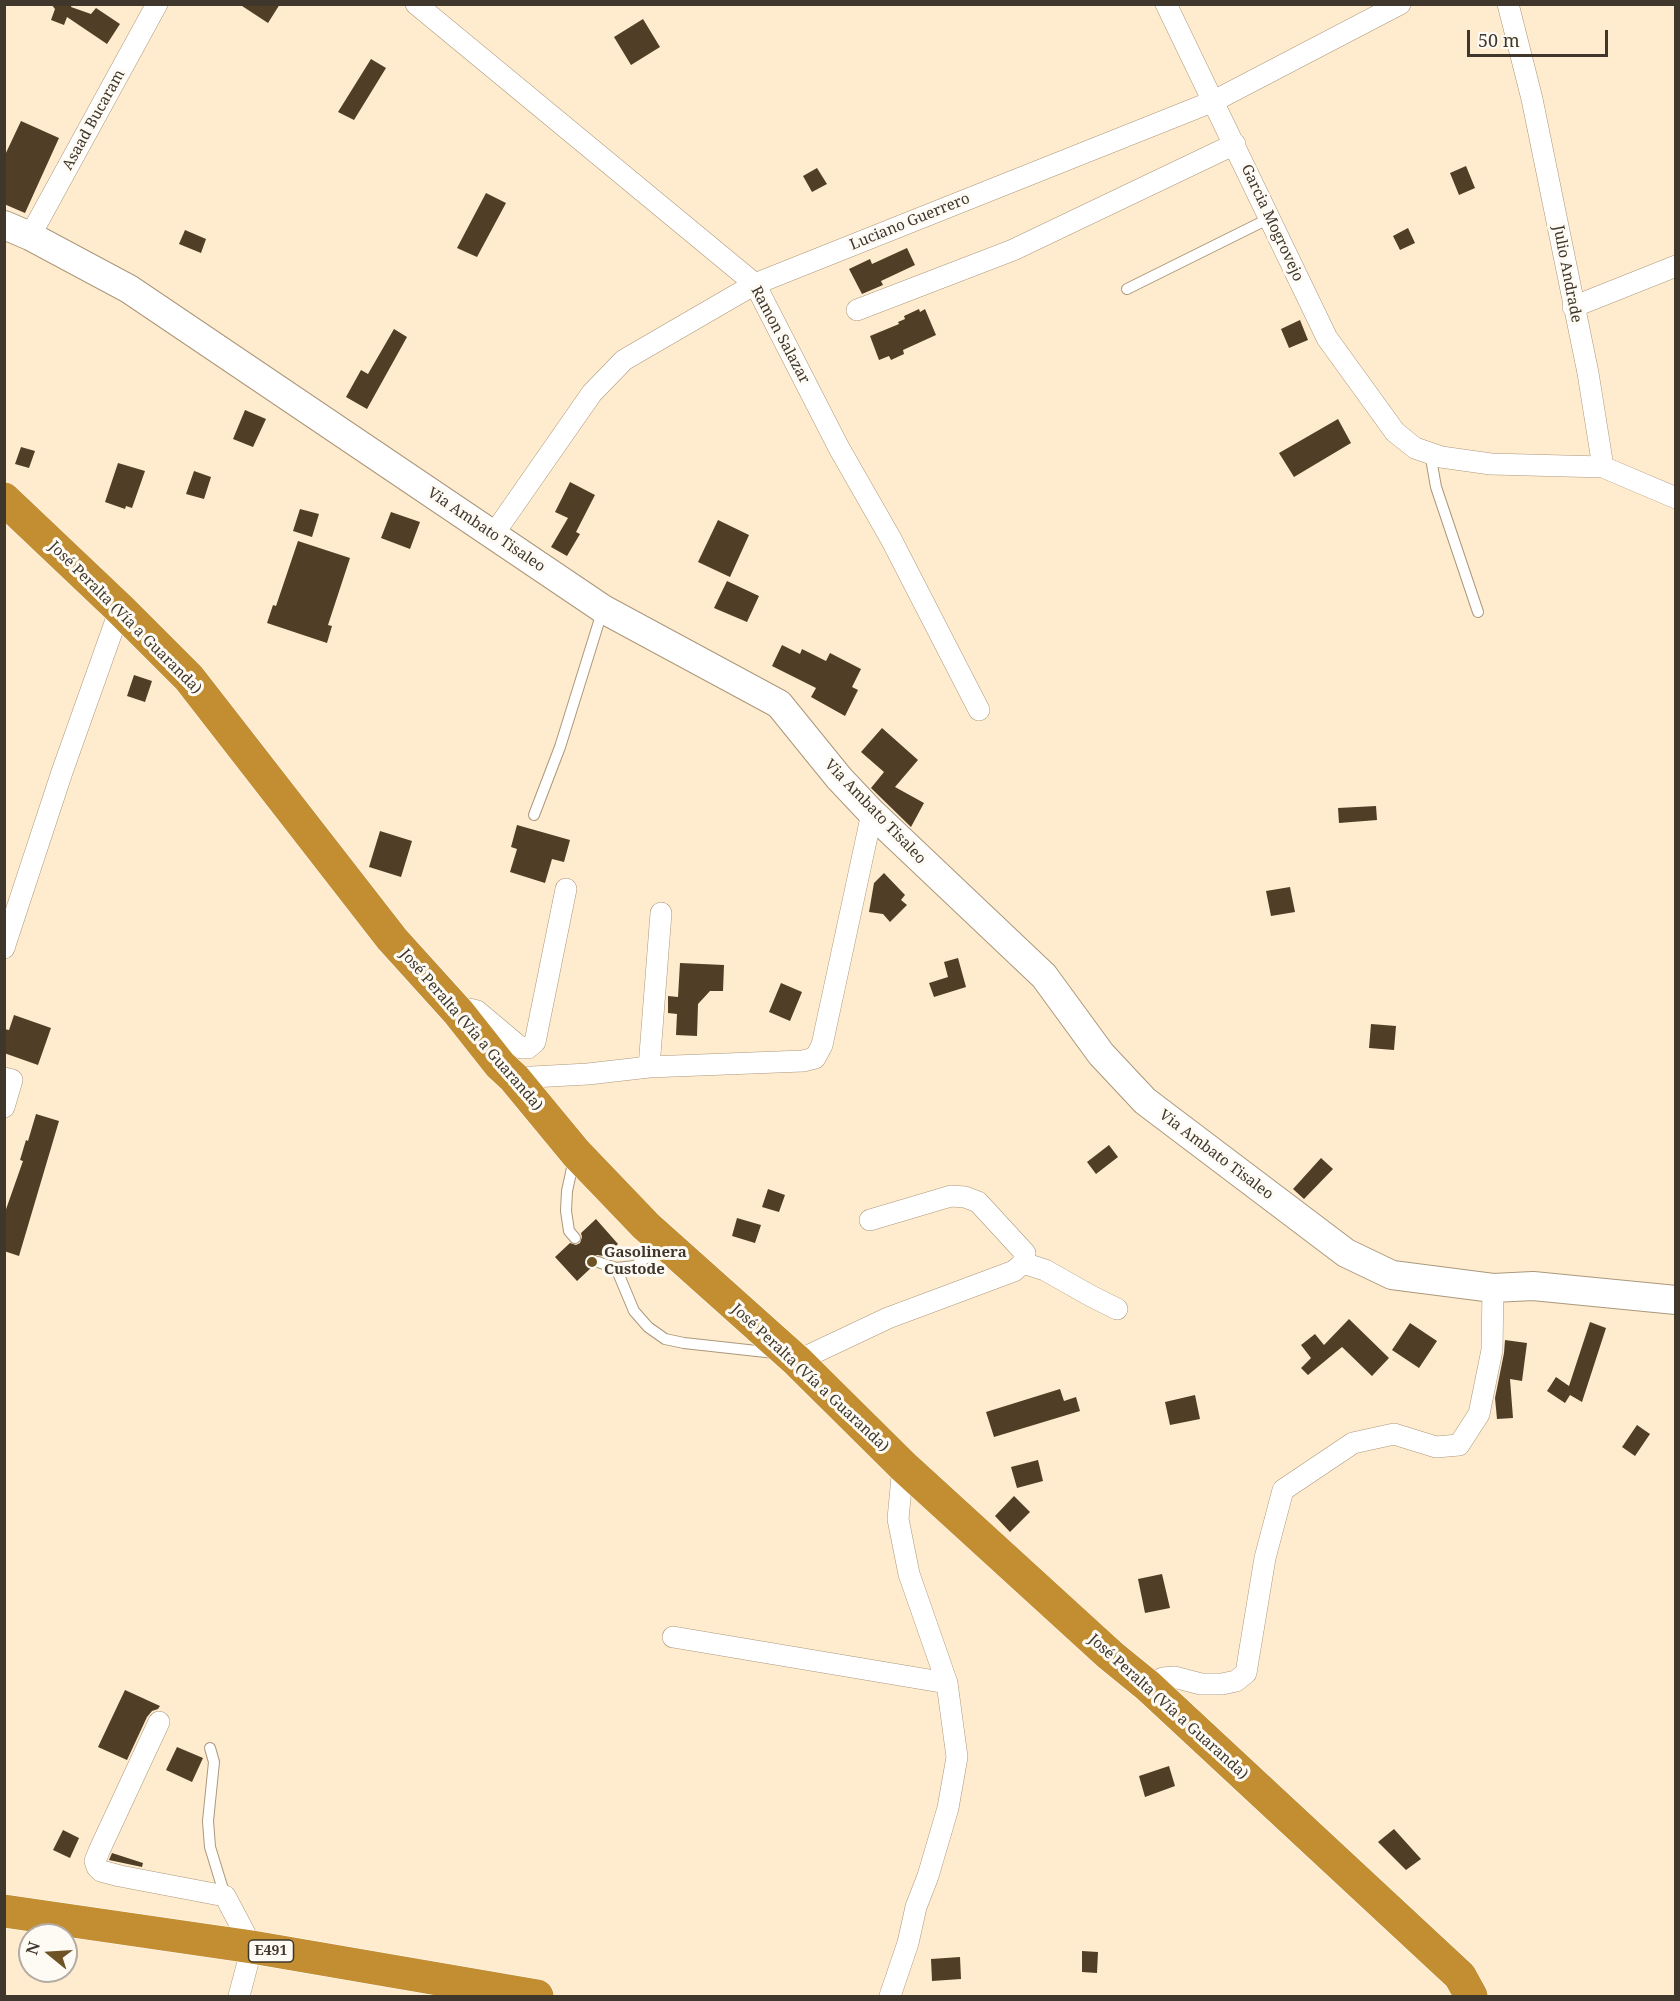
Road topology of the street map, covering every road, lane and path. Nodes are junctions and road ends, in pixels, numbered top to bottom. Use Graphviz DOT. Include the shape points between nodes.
graph roads {
  1 [pos="157,4"];
  2 [pos="416,4"];
  3 [pos="1166,4"];
  4 [pos="1400,4"];
  5 [pos="1508,4"];
  6 [pos="1214,101"];
  7 [pos="1235,144"];
  8 [pos="1270,218"];
  9 [pos="4,225"];
  10 [pos="30,236"];
  11 [pos="1676,266"];
  12 [pos="755,284"];
  13 [pos="1126,289"];
  14 [pos="1573,308"];
  15 [pos="857,310"];
  16 [pos="1430,453"];
  17 [pos="1603,467"];
  18 [pos="1676,498"];
  19 [pos="4,499"];
  20 [pos="493,535"];
  21 [pos="120,609"];
  22 [pos="603,609"];
  23 [pos="1478,612"];
  24 [pos="979,710"];
  25 [pos="872,813"];
  26 [pos="534,815"];
  27 [pos="566,889"];
  28 [pos="661,913"];
  29 [pos="4,948"];
  30 [pos="458,1012"];
  31 [pos="649,1067"];
  32 [pos="4,1078"];
  33 [pos="514,1078"];
  34 [pos="4,1107"];
  35 [pos="576,1153"];
  36 [pos="870,1220"];
  37 [pos="575,1238"];
  38 [pos="666,1244"];
  39 [pos="598,1262"];
  40 [pos="1023,1263"];
  41 [pos="616,1268"];
  42 [pos="1493,1288"];
  43 [pos="1676,1300"];
  44 [pos="1117,1308"];
  45 [pos="794,1358"];
  46 [pos="903,1466"];
  47 [pos="673,1636"];
  48 [pos="947,1683"];
  49 [pos="1148,1686"];
  50 [pos="159,1722"];
  51 [pos="210,1748"];
  52 [pos="225,1896"];
  53 [pos="4,1911"];
  54 [pos="252,1947"];
  55 [pos="239,1996"];
  56 [pos="537,1996"];
  57 [pos="890,1996"];
  58 [pos="1471,1996"];
  1 -- 10 [label="street, Asaad Bucaram"];
  2 -- 12 [label="street, Ramon Salazar"];
  3 -- 6 [label="street, Garcia Mogrovejo"];
  4 -- 6 [label="street, Luciano Guerrero"];
  5 -- 14 [label="street, Julio Andrade" via="1532,99"];
  6 -- 7 [label="street, Garcia Mogrovejo"];
  6 -- 12 [label="street, Luciano Guerrero"];
  7 -- 8 [label="street, Garcia Mogrovejo"];
  7 -- 15 [label="street" via="1013,250"];
  8 -- 13 [label="lane"];
  8 -- 16 [label="street, Garcia Mogrovejo" via="1327,338 1395,432 1415,448"];
  9 -- 10 [label="main road, Via Ambato Tisaleo"];
  10 -- 20 [label="main road, Via Ambato Tisaleo" via="129,289"];
  11 -- 14 [label="street"];
  12 -- 20 [label="street, Luciano Guerrero" via="624,360 592,393"];
  12 -- 24 [label="street, Ramon Salazar"];
  14 -- 17 [label="street, Julio Andrade"];
  16 -- 17 [label="street, Garcia Mogrovejo" via="1491,464"];
  16 -- 23 [label="lane" via="1436,487"];
  17 -- 18 [label="street"];
  19 -- 21 [label="highway, José Peralta (Vía a Guaranda)"];
  20 -- 22 [label="main road, Via Ambato Tisaleo"];
  21 -- 29 [label="street"];
  21 -- 30 [label="highway, José Peralta (Vía a Guaranda)" via="189,678 392,939"];
  22 -- 25 [label="main road, Via Ambato Tisaleo" via="779,704"];
  22 -- 26 [label="lane" via="560,747"];
  25 -- 31 [label="street" via="822,1045 814,1058"];
  25 -- 42 [label="main road, Via Ambato Tisaleo" via="1044,976 1101,1054 1154,1108 1346,1253 1392,1275"];
  27 -- 30 [label="street" via="535,1042 521,1048 477,1011"];
  28 -- 31 [label="street"];
  30 -- 33 [label="highway, José Peralta (Vía a Guaranda)"];
  31 -- 33 [label="street"];
  32 -- 34 [label="street" via="12,1080"];
  33 -- 35 [label="highway, José Peralta (Vía a Guaranda)"];
  35 -- 37 [label="lane" via="566,1211 569,1231"];
  35 -- 38 [label="highway, José Peralta (Vía a Guaranda)"];
  36 -- 40 [label="street" via="951,1196 965,1197 978,1202 1025,1253"];
  38 -- 41 [label="lane" via="635,1266"];
  38 -- 45 [label="highway, José Peralta (Vía a Guaranda)"];
  39 -- 41 [label="lane"];
  40 -- 44 [label="street" via="1045,1270"];
  40 -- 45 [label="street" via="1014,1271"];
  41 -- 45 [label="lane" via="634,1311 665,1339"];
  42 -- 43 [label="main road, Via Ambato Tisaleo" via="1533,1286"];
  42 -- 49 [label="street" via="1492,1350 1479,1414 1459,1445 1436,1447 1394,1434 1353,1443 1283,1490 1265,1558 1245,1673 1236,1681 1222,1684 1201,1684 1174,1677"];
  45 -- 46 [label="highway, José Peralta (Vía a Guaranda)"];
  46 -- 48 [label="street" via="898,1519 907,1563"];
  46 -- 49 [label="highway, José Peralta (Vía a Guaranda)"];
  47 -- 48 [label="street"];
  48 -- 57 [label="street" via="957,1757 948,1808"];
  49 -- 58 [label="highway, José Peralta (Vía a Guaranda)" via="1460,1976"];
  50 -- 52 [label="street" via="99,1851 97,1867 120,1876"];
  51 -- 52 [label="lane" via="214,1762 208,1821 210,1847"];
  52 -- 54 [label="street"];
  53 -- 54 [label="highway, E491"];
  54 -- 55 [label="street"];
  54 -- 56 [label="highway, E491"];
}
